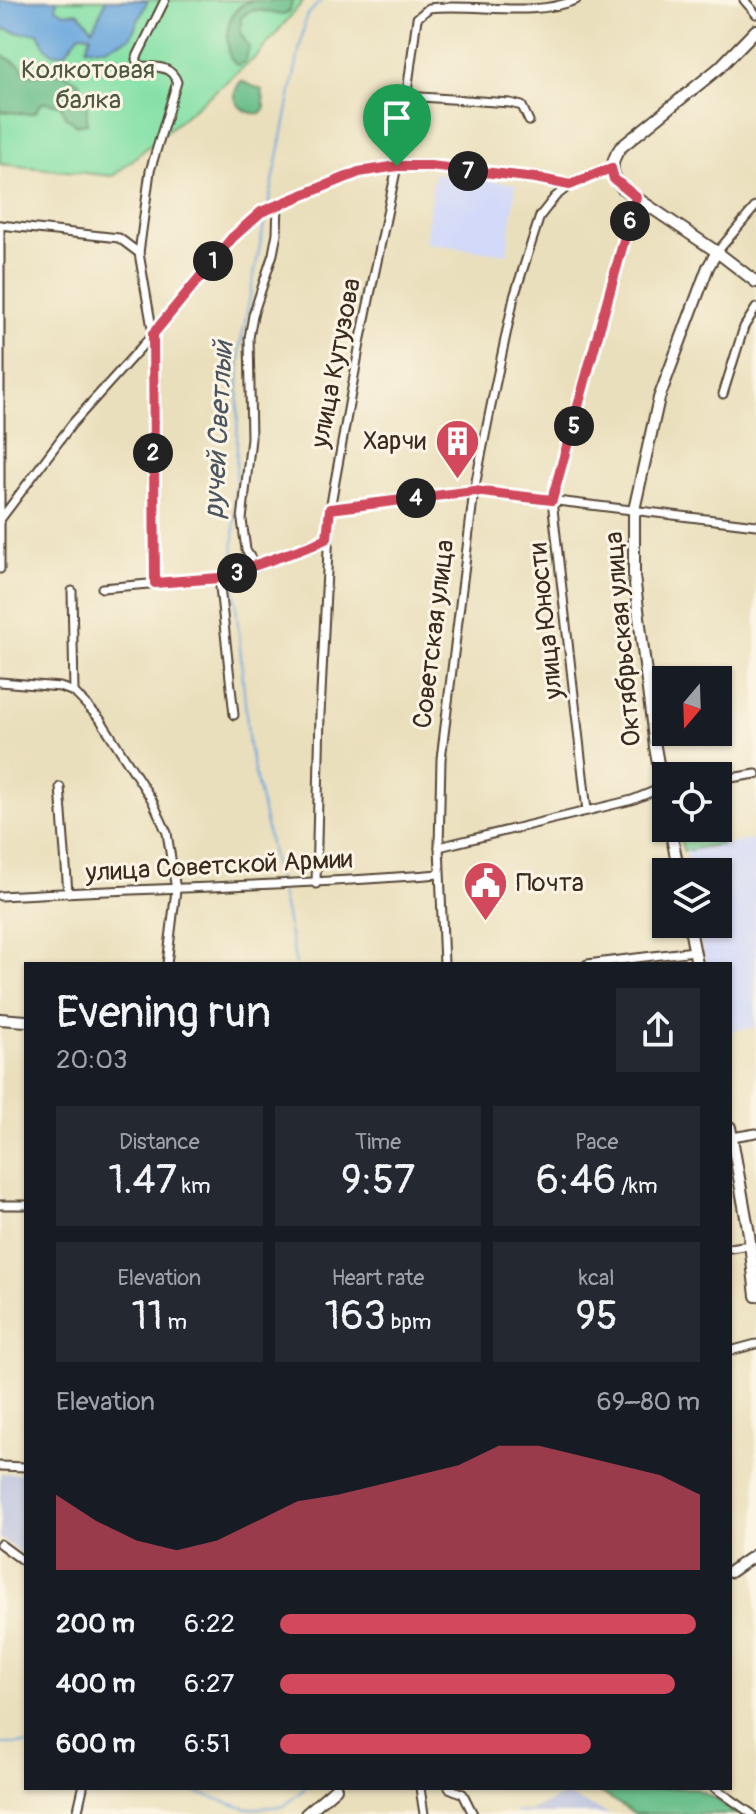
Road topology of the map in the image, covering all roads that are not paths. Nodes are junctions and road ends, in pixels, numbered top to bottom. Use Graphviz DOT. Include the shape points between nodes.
graph roads {
  1 [pos="165,0"];
  2 [pos="576,0"];
  3 [pos="744,0"];
  4 [pos="756,14"];
  5 [pos="756,30"];
  6 [pos="406,96"];
  7 [pos="529,121"];
  8 [pos="397,166"];
  9 [pos="611,168"];
  10 [pos="570,185"];
  11 [pos="636,197"];
  12 [pos="756,206"];
  13 [pos="270,208"];
  14 [pos="0,225"];
  15 [pos="717,252"];
  16 [pos="139,253"];
  17 [pos="756,282"];
  18 [pos="756,308"];
  19 [pos="153,334"];
  20 [pos="723,394"];
  21 [pos="474,491"];
  22 [pos="552,500"];
  23 [pos="330,509"];
  24 [pos="634,510"];
  25 [pos="1,520"];
  26 [pos="756,525"];
  27 [pos="327,538"];
  28 [pos="256,567"];
  29 [pos="0,569"];
  30 [pos="219,578"];
  31 [pos="155,583"];
  32 [pos="102,588"];
  33 [pos="72,591"];
  34 [pos="0,682"];
  35 [pos="74,692"];
  36 [pos="234,715"];
  37 [pos="660,762"];
  38 [pos="756,774"];
  39 [pos="732,778"];
  40 [pos="60,787"];
  41 [pos="652,792"];
  42 [pos="587,811"];
  43 [pos="439,847"];
  44 [pos="439,874"];
  45 [pos="316,884"];
  46 [pos="176,890"];
  47 [pos="68,893"];
  48 [pos="0,896"];
  49 [pos="692,938"];
  50 [pos="694,951"];
  51 [pos="167,962"];
  52 [pos="444,962"];
  53 [pos="603,962"];
  54 [pos="697,962"];
  55 [pos="0,1019"];
  56 [pos="24,1021"];
  57 [pos="732,1132"];
  58 [pos="756,1133"];
  59 [pos="732,1138"];
  60 [pos="0,1205"];
  61 [pos="24,1205"];
  62 [pos="750,1245"];
  63 [pos="732,1248"];
  64 [pos="756,1296"];
  65 [pos="756,1344"];
  66 [pos="732,1350"];
  67 [pos="0,1466"];
  68 [pos="24,1467"];
  69 [pos="0,1544"];
  70 [pos="756,1554"];
  71 [pos="24,1562"];
  72 [pos="756,1564"];
  73 [pos="742,1565"];
  74 [pos="732,1571"];
  75 [pos="83,1790"];
  76 [pos="334,1790"];
  77 [pos="420,1790"];
  78 [pos="454,1790"];
  79 [pos="718,1790"];
  80 [pos="77,1814"];
  81 [pos="306,1814"];
  82 [pos="424,1814"];
  83 [pos="473,1814"];
  84 [pos="752,1814"];
  1 -- 16 [label="street" via="136,59 140,66 169,71 177,82 150,171"];
  2 -- 6 [label="street, улица Кутузова" via="546,8 424,10 416,24"];
  3 -- 4 [label="street"];
  5 -- 9 [label="street" via="719,68 628,141"];
  6 -- 7 [label="street" via="510,103 522,106"];
  6 -- 8 [label="street, улица Кутузова"];
  8 -- 10 [label="street"];
  8 -- 13 [label="street" via="359,172"];
  8 -- 23 [label="street, улица Кутузова"];
  9 -- 10 [label="street"];
  9 -- 11 [label="street" via="614,179"];
  10 -- 21 [label="street, Советская улица" via="540,216 529,245"];
  11 -- 15 [label="street"];
  11 -- 22 [label="street, улица Юности"];
  12 -- 15 [label="street, Октябрьская улица"];
  13 -- 19 [label="street" via="232,238"];
  13 -- 28 [label="street" via="277,233 249,338 251,438 242,520 246,550"];
  14 -- 16 [label="street" via="119,238"];
  14 -- 25 [label="street"];
  15 -- 17 [label="street"];
  15 -- 24 [label="street, Октябрьская улица" via="659,398"];
  16 -- 19 [label="street"];
  18 -- 20 [label="street" via="744,327"];
  19 -- 25 [label="street" via="72,424"];
  19 -- 31 [label="street"];
  21 -- 22 [label="street"];
  21 -- 23 [label="street"];
  21 -- 43 [label="street, Советская улица" via="441,759"];
  22 -- 24 [label="street"];
  22 -- 42 [label="street, улица Юности"];
  23 -- 27 [label="street, улица Кутузова"];
  24 -- 26 [label="street"];
  24 -- 37 [label="street, Октябрьская улица" via="634,576"];
  25 -- 29 [label="street"];
  27 -- 28 [label="street"];
  27 -- 45 [label="street, улица Кутузова"];
  28 -- 30 [label="street"];
  30 -- 31 [label="street"];
  30 -- 36 [label="street"];
  31 -- 32 [label="street"];
  33 -- 35 [label="street"];
  34 -- 35 [label="street"];
  35 -- 46 [label="street" via="100,719 152,800 167,833"];
  38 -- 39 [label="street"];
  40 -- 47 [label="street"];
  41 -- 42 [label="street"];
  42 -- 43 [label="street"];
  43 -- 44 [label="street, Советская улица"];
  44 -- 45 [label="street, улица Советской Армии"];
  44 -- 52 [label="street, Советская улица"];
  45 -- 46 [label="street, улица Советской Армии"];
  46 -- 47 [label="street, улица Советской Армии"];
  46 -- 51 [label="street"];
  47 -- 48 [label="street, улица Советской Армии"];
  49 -- 50 [label="street"];
  50 -- 53 [label="street"];
  50 -- 54 [label="street"];
  55 -- 56 [label="street"];
  57 -- 58 [label="street"];
  59 -- 62 [label="street"];
  60 -- 61 [label="street"];
  62 -- 63 [label="street"];
  62 -- 64 [label="street"];
  65 -- 66 [label="street"];
  67 -- 68 [label="street"];
  69 -- 71 [label="street"];
  70 -- 73 [label="street"];
  72 -- 73 [label="street"];
  73 -- 74 [label="street"];
  75 -- 80 [label="street"];
  76 -- 81 [label="street"];
  77 -- 82 [label="street"];
  78 -- 83 [label="street" via="463,1794"];
  79 -- 84 [label="street"];
}
